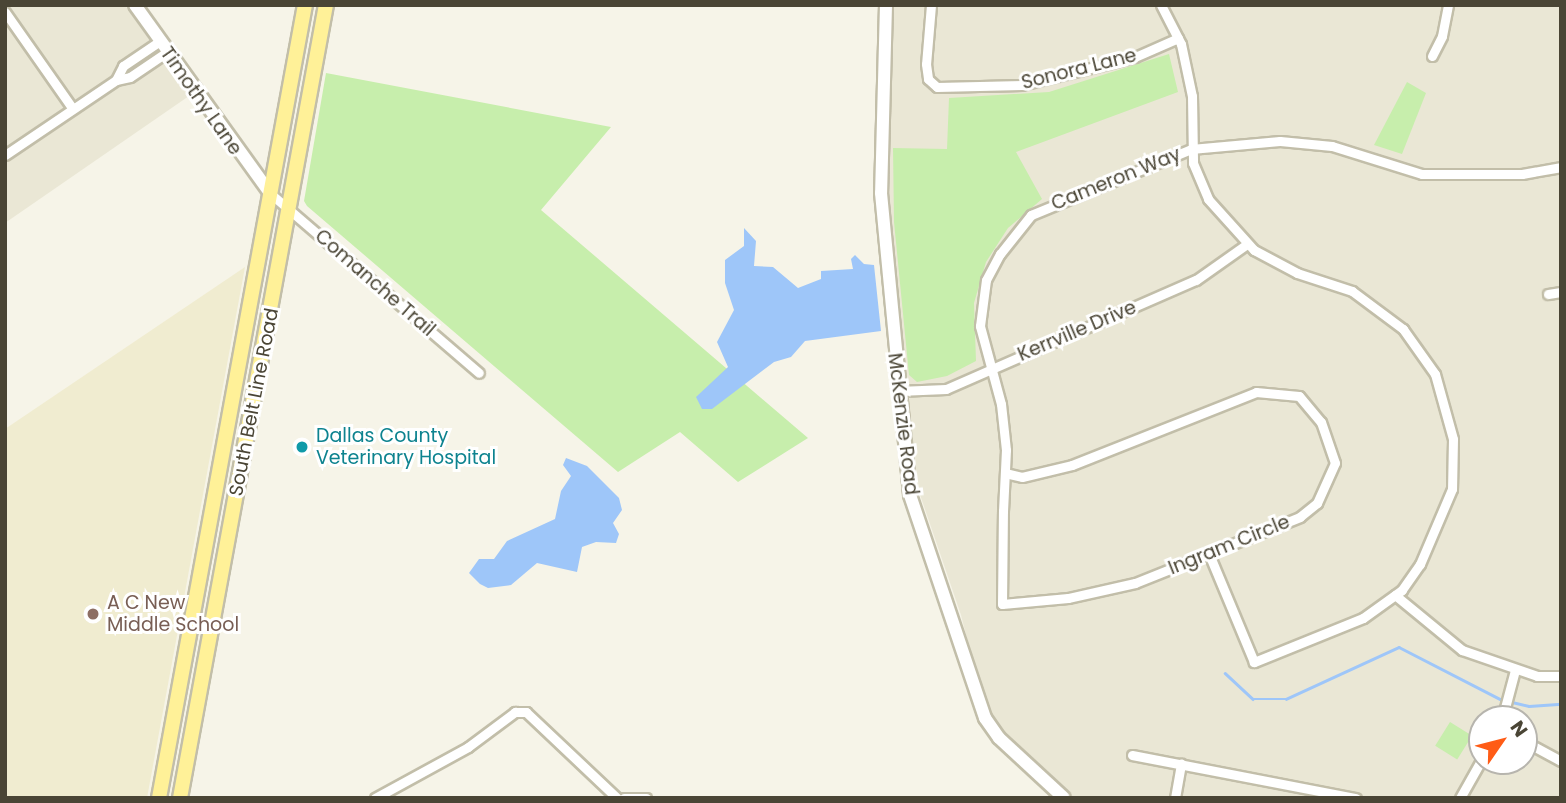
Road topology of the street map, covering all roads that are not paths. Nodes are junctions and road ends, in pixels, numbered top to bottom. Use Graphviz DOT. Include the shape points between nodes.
graph roads {
  1 [pos="135,5"];
  2 [pos="305,5"];
  3 [pos="327,5"];
  4 [pos="886,5"];
  5 [pos="931,5"];
  6 [pos="1161,5"];
  7 [pos="1448,5"];
  8 [pos="5,12"];
  9 [pos="1178,38"];
  10 [pos="163,46"];
  11 [pos="1433,56"];
  12 [pos="73,109"];
  13 [pos="1191,149"];
  14 [pos="5,155"];
  15 [pos="1561,167"];
  16 [pos="271,194"];
  17 [pos="291,211"];
  18 [pos="1247,244"];
  19 [pos="1561,292"];
  20 [pos="1548,294"];
  21 [pos="992,369"];
  22 [pos="479,373"];
  23 [pos="898,391"];
  24 [pos="1005,473"];
  25 [pos="1209,554"];
  26 [pos="1395,595"];
  27 [pos="1002,604"];
  28 [pos="207,648"];
  29 [pos="185,653"];
  30 [pos="1516,670"];
  31 [pos="1561,677"];
  32 [pos="179,688"];
  33 [pos="1506,705"];
  34 [pos="193,724"];
  35 [pos="170,737"];
  36 [pos="1538,749"];
  37 [pos="1132,755"];
  38 [pos="1561,761"];
  39 [pos="1181,764"];
  40 [pos="1473,775"];
  41 [pos="159,798"];
  42 [pos="180,798"];
  43 [pos="375,798"];
  44 [pos="617,798"];
  45 [pos="624,798"];
  46 [pos="646,798"];
  47 [pos="1064,798"];
  48 [pos="1175,798"];
  49 [pos="1356,798"];
  50 [pos="1461,798"];
  1 -- 10 [label="street, Timothy Lane"];
  2 -- 16 [label="main road, South Belt Line Road"];
  3 -- 17 [label="main road, South Belt Line Road"];
  4 -- 23 [label="street, McKenzie Road" via="881,193"];
  5 -- 9 [label="street, Sonora Lane" via="926,64 928,79 937,87 1022,85 1124,60"];
  6 -- 9 [label="street"];
  7 -- 11 [label="street" via="1443,36"];
  8 -- 12 [label="street"];
  9 -- 13 [label="street" via="1192,96"];
  10 -- 12 [label="street" via="122,66 116,80"];
  10 -- 16 [label="street, Timothy Lane"];
  12 -- 14 [label="street"];
  13 -- 15 [label="street, Cameron Way" via="1280,141 1332,146 1422,174 1522,174"];
  13 -- 18 [label="street" via="1208,199"];
  13 -- 21 [label="street, Cameron Way" via="1061,200 1031,215 1017,229 986,280 980,326"];
  16 -- 17 [label="street, Comanche Trail"];
  16 -- 29 [label="main road, South Belt Line Road"];
  17 -- 22 [label="street, Comanche Trail"];
  17 -- 28 [label="main road, South Belt Line Road"];
  18 -- 21 [label="street, Kerrville Drive" via="1196,280"];
  18 -- 26 [label="street" via="1297,273 1352,291 1380,309 1423,354 1446,399 1453,439 1452,489 1420,564"];
  19 -- 20 [label="street"];
  21 -- 23 [label="street, Kerrville Drive" via="946,388"];
  21 -- 24 [label="street, Cameron Way" via="1001,404"];
  23 -- 47 [label="street, McKenzie Road" via="910,495 951,606 976,698 999,738"];
  24 -- 25 [label="street, Ingram Circle" via="1023,477 1072,465 1256,393 1300,396 1321,422 1331,445 1335,463 1328,485 1317,503 1300,517"];
  24 -- 27 [label="street, Cameron Way"];
  25 -- 26 [label="street" via="1254,662 1363,618"];
  25 -- 27 [label="street, Ingram Circle" via="1135,583 1068,598"];
  26 -- 30 [label="street" via="1462,650"];
  28 -- 29 [label="main road"];
  28 -- 34 [label="main road, South Belt Line Road"];
  29 -- 32 [label="main road, South Belt Line Road"];
  30 -- 31 [label="street"];
  30 -- 33 [label="street"];
  32 -- 34 [label="main road"];
  32 -- 35 [label="main road, South Belt Line Road"];
  34 -- 35 [label="main road"];
  34 -- 42 [label="main road, South Belt Line Road"];
  35 -- 41 [label="main road, South Belt Line Road"];
  36 -- 38 [label="street"];
  37 -- 39 [label="street"];
  39 -- 48 [label="street"];
  39 -- 49 [label="street"];
  40 -- 50 [label="street"];
  43 -- 44 [label="street" via="468,747 515,712 526,712"];
  45 -- 46 [label="street"];
}
